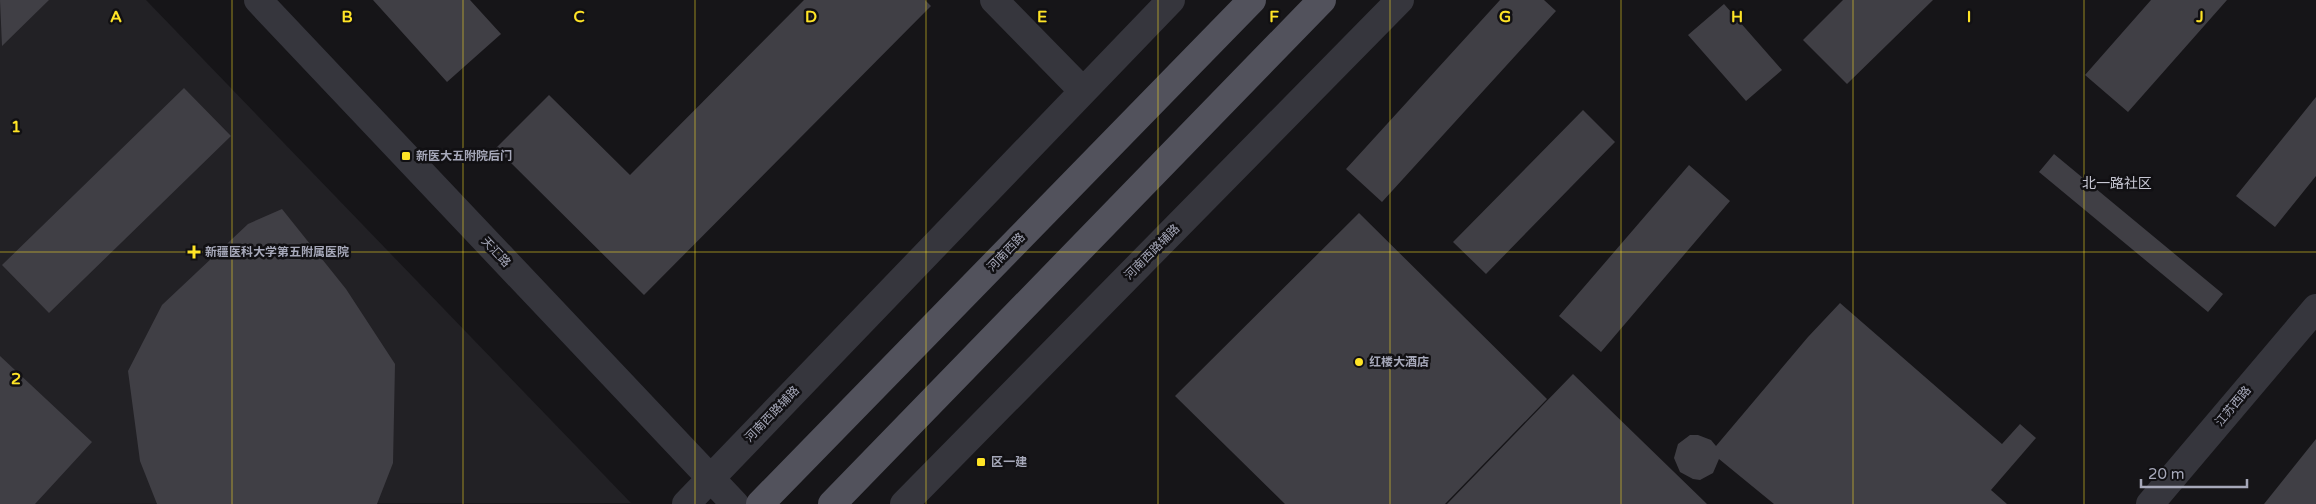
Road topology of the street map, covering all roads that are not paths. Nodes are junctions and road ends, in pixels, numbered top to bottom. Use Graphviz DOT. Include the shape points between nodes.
graph roads {
  1 [pos="258,0"];
  2 [pos="994,0"];
  3 [pos="1171,0"];
  4 [pos="1252,0"];
  5 [pos="1322,0"];
  6 [pos="1400,0"];
  7 [pos="1082,91"];
  8 [pos="2316,308"];
  9 [pos="710,479"];
  10 [pos="686,504"];
  11 [pos="735,504"];
  12 [pos="760,504"];
  13 [pos="832,504"];
  14 [pos="904,504"];
  15 [pos="2150,504"];
  1 -- 9 [label="street, 天汇路"];
  2 -- 7 [label="street"];
  3 -- 7 [label="street, 河南西路辅路"];
  4 -- 12 [label="main road, 河南西路"];
  5 -- 13 [label="main road"];
  6 -- 14 [label="street, 河南西路辅路"];
  7 -- 9 [label="street, 河南西路辅路"];
  8 -- 15 [label="street, 江苏西路"];
  9 -- 10 [label="street, 河南西路辅路"];
  9 -- 11 [label="street, 天汇路"];
}
